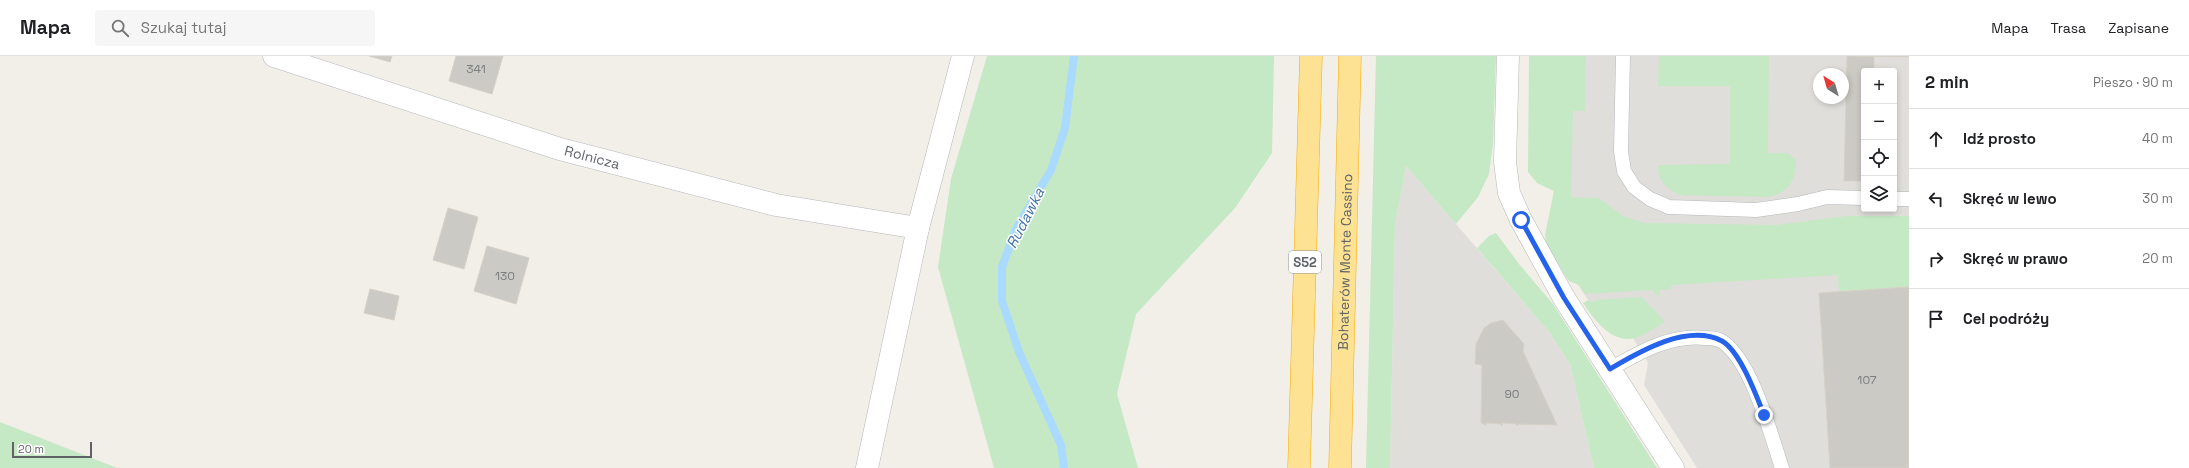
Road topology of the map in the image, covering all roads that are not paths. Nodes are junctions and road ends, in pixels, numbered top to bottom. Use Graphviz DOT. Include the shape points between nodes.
graph roads {
  1 [pos="274,56"];
  2 [pos="963,56"];
  3 [pos="1311,56"];
  4 [pos="1350,56"];
  5 [pos="1508,56"];
  6 [pos="1623,56"];
  7 [pos="1861,198"];
  8 [pos="1897,198"];
  9 [pos="1909,199"];
  10 [pos="918,228"];
  11 [pos="1610,369"];
  12 [pos="867,468"];
  13 [pos="1299,468"];
  14 [pos="1340,468"];
  15 [pos="1674,468"];
  16 [pos="1782,468"];
  1 -- 10 [label="street, Rolnicza" via="560,149 776,205"];
  2 -- 10 [label="street"];
  3 -- 13 [label="highway, S52"];
  4 -- 14 [label="highway, Bohaterów Monte Cassino"];
  5 -- 11 [label="street" via="1505,162 1510,193 1521,220 1564,298"];
  6 -- 7 [label="lane" via="1621,151 1624,171 1634,187 1650,199 1669,207 1756,210 1827,197"];
  8 -- 9 [label="lane"];
  10 -- 12 [label="street"];
  11 -- 15 [label="street"];
  11 -- 16 [label="lane" via="1641,351 1672,339 1694,336 1722,341 1732,350 1753,386"];
}
